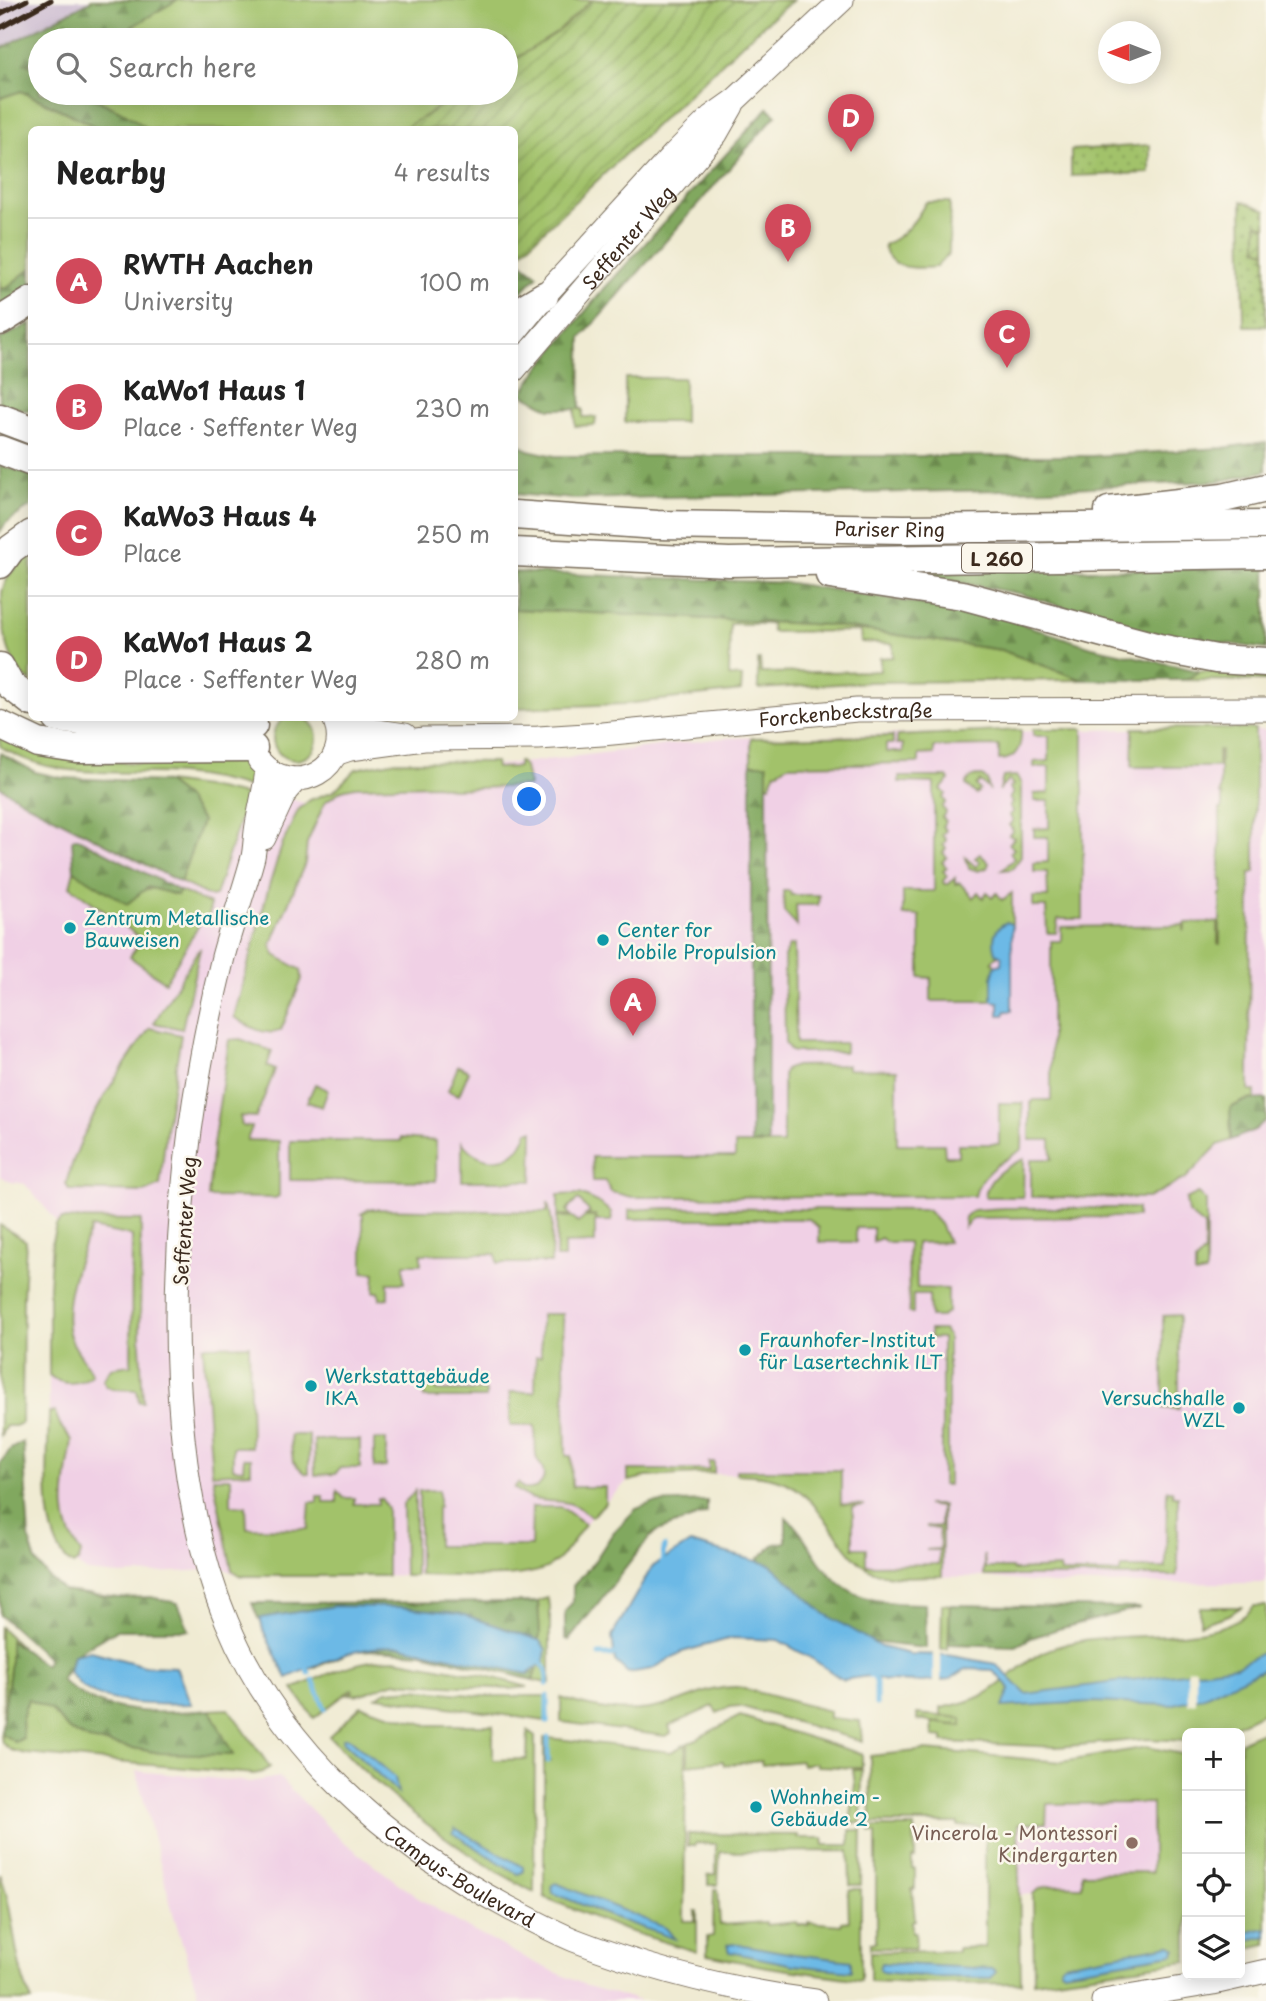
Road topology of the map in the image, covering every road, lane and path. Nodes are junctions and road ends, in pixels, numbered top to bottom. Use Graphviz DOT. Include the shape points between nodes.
graph roads {
  1 [pos="842,0"];
  2 [pos="735,100"];
  3 [pos="544,296"];
  4 [pos="28,304"];
  5 [pos="518,312"];
  6 [pos="0,321"];
  7 [pos="518,328"];
  8 [pos="518,365"];
  9 [pos="0,418"];
  10 [pos="28,428"];
  11 [pos="0,450"];
  12 [pos="28,460"];
  13 [pos="1266,488"];
  14 [pos="518,515"];
  15 [pos="1266,526"];
  16 [pos="904,529"];
  17 [pos="28,537"];
  18 [pos="518,552"];
  19 [pos="1266,554"];
  20 [pos="729,562"];
  21 [pos="0,564"];
  22 [pos="1266,662"];
  23 [pos="0,667"];
  24 [pos="28,699"];
  25 [pos="1266,709"];
  26 [pos="79,721"];
  27 [pos="335,721"];
  28 [pos="337,721"];
  29 [pos="0,725"];
  30 [pos="424,738"];
  31 [pos="258,740"];
  32 [pos="335,754"];
  33 [pos="296,780"];
  34 [pos="254,852"];
  35 [pos="216,1594"];
  36 [pos="1266,1971"];
  37 [pos="815,2001"];
  38 [pos="1103,2001"];
  1 -- 2 [label="street, Seffenter Weg"];
  2 -- 3 [label="street, Seffenter Weg" via="710,117"];
  2 -- 8 [label="street, Seffenter Weg" via="716,134"];
  3 -- 5 [label="highway"];
  3 -- 7 [label="street, Seffenter Weg"];
  4 -- 6 [label="highway"];
  9 -- 10 [label="highway"];
  11 -- 12 [label="highway"];
  13 -- 16 [label="highway" via="1123,510"];
  14 -- 16 [label="highway, Pariser Ring / L 260" via="657,525"];
  15 -- 16 [label="highway, Pariser Ring / L 260"];
  17 -- 21 [label="highway" via="10,549"];
  18 -- 20 [label="highway, Pariser Ring / L 260"];
  19 -- 20 [label="highway, Pariser Ring / L 260"];
  20 -- 22 [label="highway" via="962,596 1159,648 1216,659"];
  23 -- 24 [label="highway" via="10,685"];
  25 -- 30 [label="street, Forckenbeckstraße" via="857,710 602,734"];
  26 -- 31 [label="highway"];
  27 -- 32 [label="street" via="339,738"];
  28 -- 30 [label="street, Forckenbeckstraße" via="349,727"];
  29 -- 31 [label="highway" via="38,743 77,748"];
  30 -- 32 [label="street, Forckenbeckstraße"];
  31 -- 33 [label="street" via="280,778"];
  31 -- 34 [label="street, Seffenter Weg"];
  32 -- 33 [label="street" via="326,768"];
  33 -- 34 [label="street, Seffenter Weg"];
  34 -- 35 [label="street, Seffenter Weg" via="205,1037 182,1207 178,1328 182,1415 194,1512"];
  35 -- 37 [label="street, Campus-Boulevard" via="260,1685 301,1745 368,1813 430,1860 570,1939 685,1977"];
  36 -- 38 [label="street"];
}
